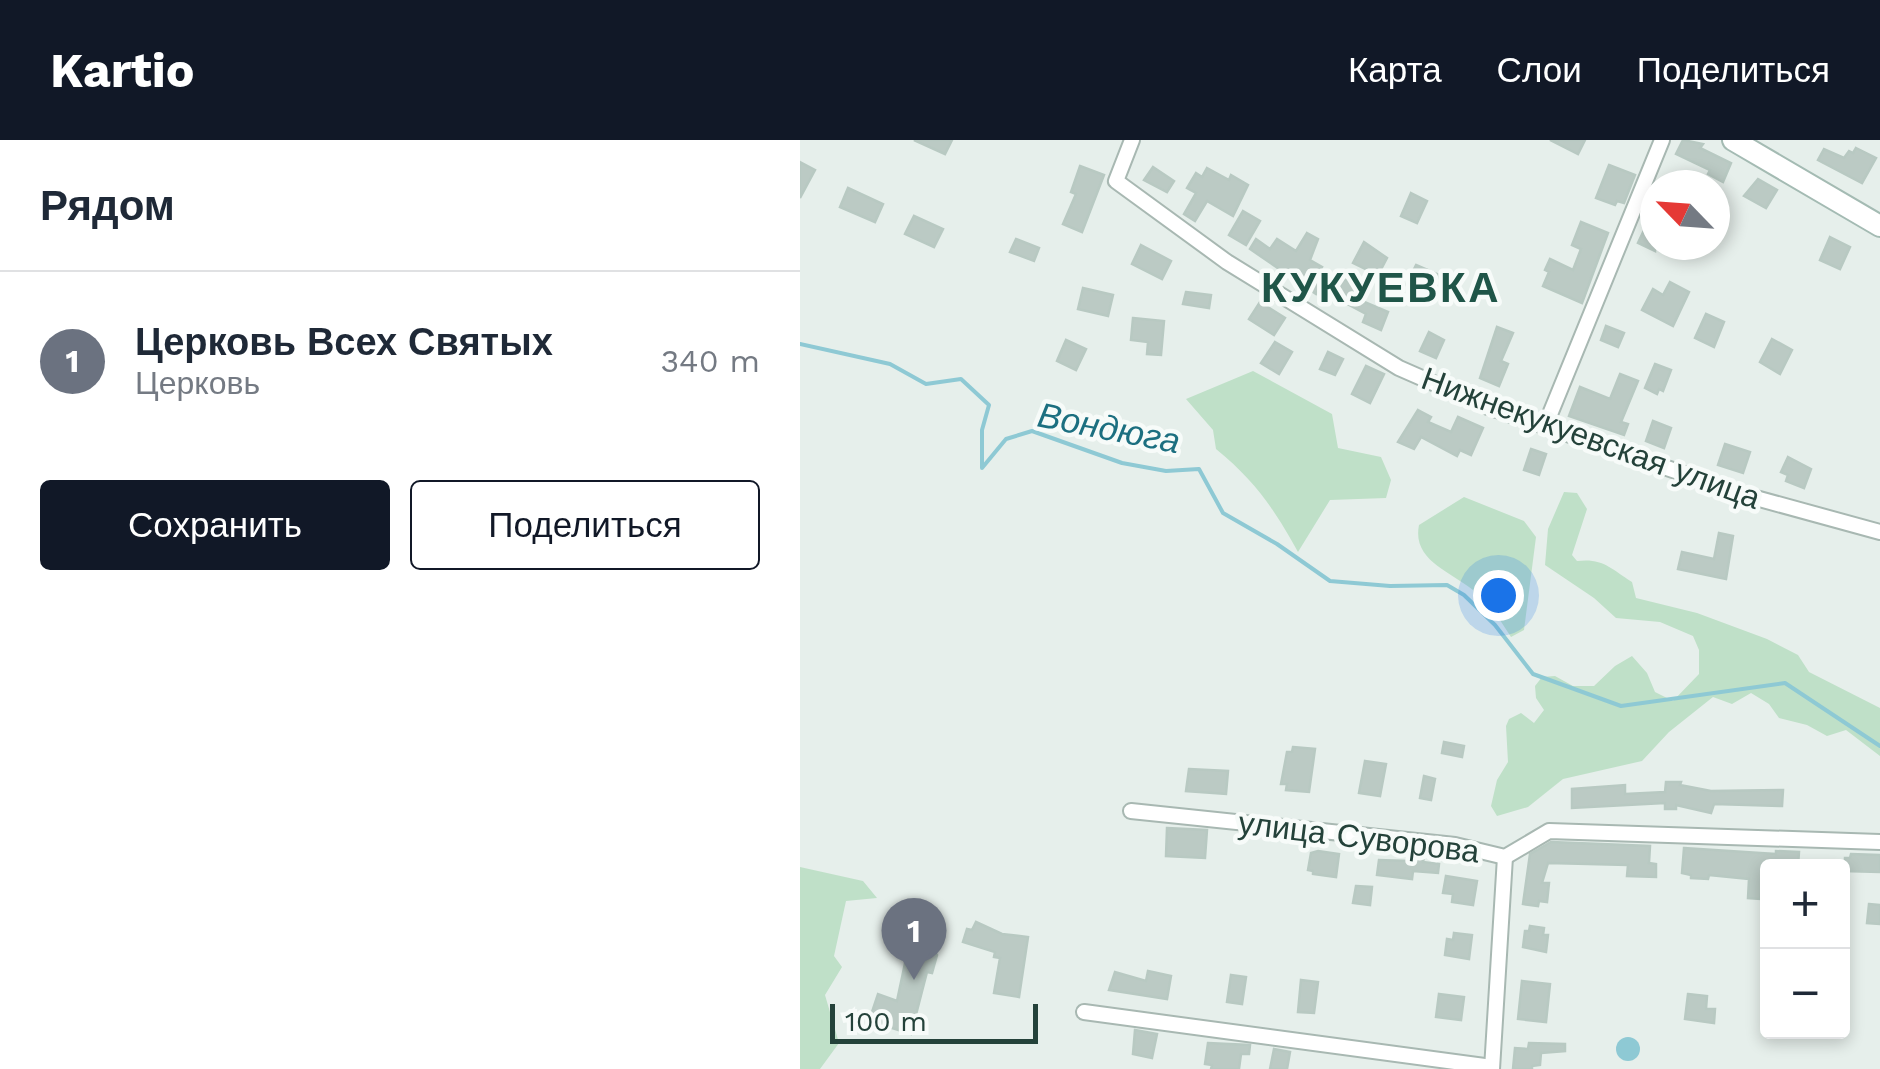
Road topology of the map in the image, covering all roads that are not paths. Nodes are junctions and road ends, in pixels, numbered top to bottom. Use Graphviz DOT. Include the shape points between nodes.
graph roads {
  1 [pos="1132,140"];
  2 [pos="1662,140"];
  3 [pos="1734,140"];
  4 [pos="1880,226"];
  5 [pos="1546,424"];
  6 [pos="1880,532"];
  7 [pos="1131,811"];
  8 [pos="1880,842"];
  9 [pos="1506,857"];
  10 [pos="1084,1012"];
  11 [pos="1492,1068"];
  1 -- 5 [label="street, Нижнекукуевская улица" via="1116,181 1227,262 1399,368"];
  2 -- 5 [label="street"];
  3 -- 4 [label="main road"];
  5 -- 6 [label="street, Нижнекукуевская улица" via="1752,497"];
  7 -- 9 [label="street, улица Суворова" via="1455,845"];
  8 -- 9 [label="street, улица Суворова" via="1549,831"];
  9 -- 11 [label="street"];
  10 -- 11 [label="street"];
}
